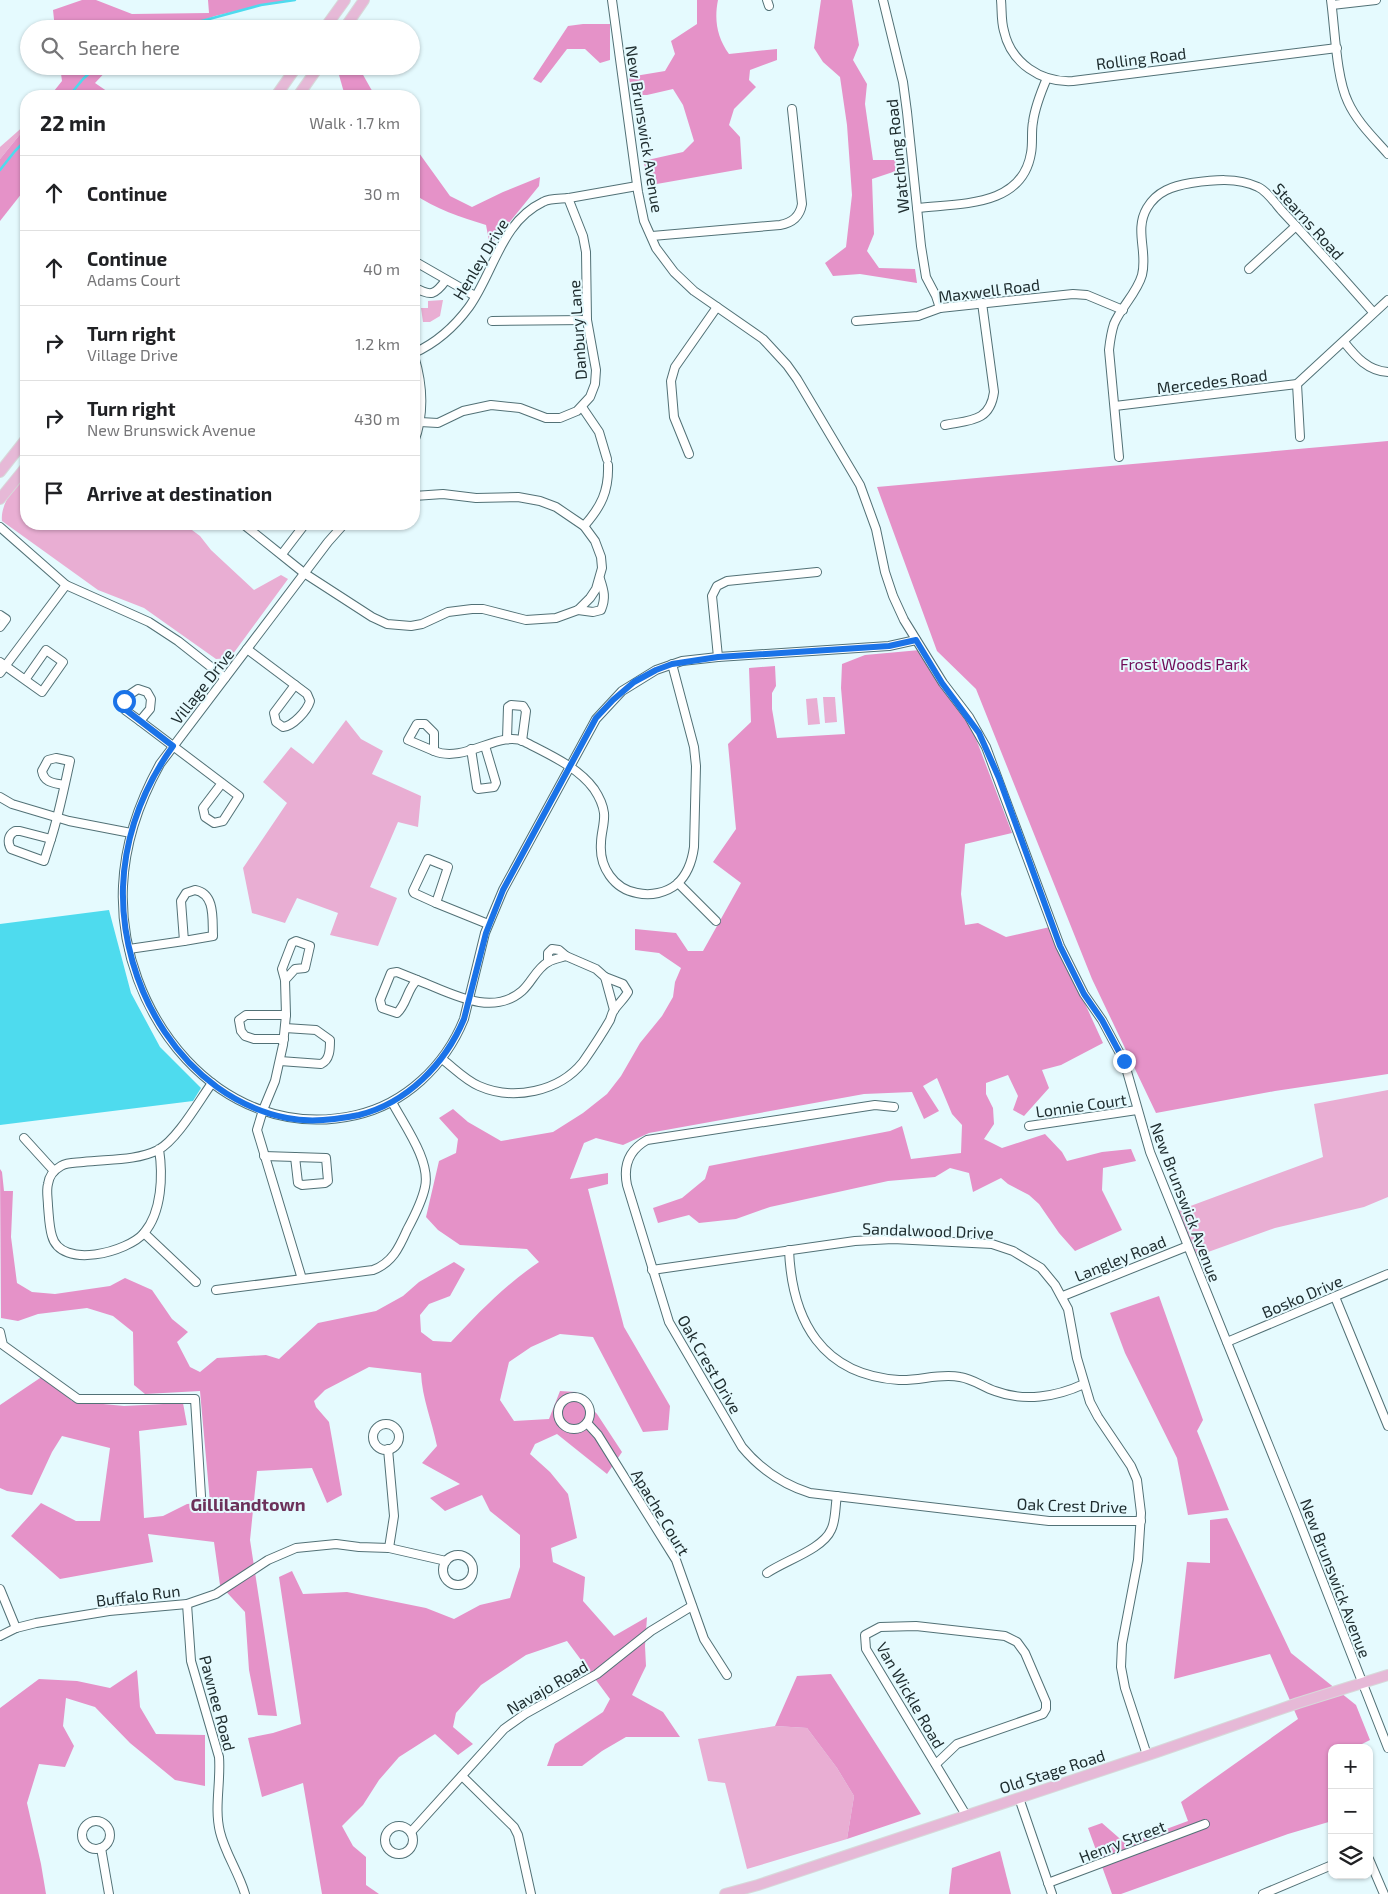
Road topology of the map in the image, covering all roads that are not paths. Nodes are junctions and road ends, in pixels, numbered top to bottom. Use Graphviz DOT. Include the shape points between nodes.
graph roads {
  1 [pos="345,0"];
  2 [pos="364,0"];
  3 [pos="612,0"];
  4 [pos="883,0"];
  5 [pos="1001,0"];
  6 [pos="1376,0"];
  7 [pos="1331,2"];
  8 [pos="331,20"];
  9 [pos="350,20"];
  10 [pos="1337,48"];
  11 [pos="291,75"];
  12 [pos="313,75"];
  13 [pos="1047,78"];
  14 [pos="280,90"];
  15 [pos="302,90"];
  16 [pos="792,109"];
  17 [pos="1388,154"];
  18 [pos="637,186"];
  19 [pos="568,198"];
  20 [pos="917,208"];
  21 [pos="1296,226"];
  22 [pos="652,236"];
  23 [pos="420,265"];
  24 [pos="1249,269"];
  25 [pos="446,280"];
  26 [pos="420,291"];
  27 [pos="475,296"];
  28 [pos="1388,300"];
  29 [pos="982,302"];
  30 [pos="717,307"];
  31 [pos="940,308"];
  32 [pos="1123,310"];
  33 [pos="1373,312"];
  34 [pos="587,320"];
  35 [pos="492,321"];
  36 [pos="856,322"];
  37 [pos="1344,342"];
  38 [pos="420,350"];
  39 [pos="1388,372"];
  40 [pos="420,377"];
  41 [pos="1297,384"];
  42 [pos="1115,406"];
  43 [pos="582,407"];
  44 [pos="420,422"];
  45 [pos="945,426"];
  46 [pos="1300,437"];
  47 [pos="20,447"];
  48 [pos="689,454"];
  49 [pos="1119,457"];
  50 [pos="0,472"];
  51 [pos="20,474"];
  52 [pos="420,496"];
  53 [pos="0,499"];
  54 [pos="584,526"];
  55 [pos="0,527"];
  56 [pos="251,530"];
  57 [pos="300,530"];
  58 [pos="339,530"];
  59 [pos="282,554"];
  60 [pos="817,572"];
  61 [pos="304,573"];
  62 [pos="600,580"];
  63 [pos="66,585"];
  64 [pos="578,610"];
  65 [pos="0,614"];
  66 [pos="0,627"];
  67 [pos="916,640"];
  68 [pos="247,649"];
  69 [pos="718,657"];
  70 [pos="3,664"];
  71 [pos="672,664"];
  72 [pos="0,673"];
  73 [pos="225,678"];
  74 [pos="25,680"];
  75 [pos="295,685"];
  76 [pos="140,721"];
  77 [pos="507,739"];
  78 [pos="522,741"];
  79 [pos="173,746"];
  80 [pos="486,746"];
  81 [pos="471,749"];
  82 [pos="434,751"];
  83 [pos="569,767"];
  84 [pos="222,783"];
  85 [pos="64,785"];
  86 [pos="0,797"];
  87 [pos="58,818"];
  88 [pos="131,833"];
  89 [pos="51,840"];
  90 [pos="678,883"];
  91 [pos="436,903"];
  92 [pos="716,921"];
  93 [pos="488,924"];
  94 [pos="184,941"];
  95 [pos="129,949"];
  96 [pos="605,977"];
  97 [pos="285,980"];
  98 [pos="417,980"];
  99 [pos="470,1000"];
  100 [pos="614,1010"];
  101 [pos="286,1015"];
  102 [pos="285,1028"];
  103 [pos="284,1039"];
  104 [pos="442,1059"];
  105 [pos="280,1061"];
  106 [pos="212,1083"];
  107 [pos="392,1102"];
  108 [pos="894,1107"];
  109 [pos="263,1110"];
  110 [pos="1137,1110"];
  111 [pos="1029,1126"];
  112 [pos="24,1138"];
  113 [pos="159,1150"];
  114 [pos="264,1156"];
  115 [pos="295,1157"];
  116 [pos="54,1171"];
  117 [pos="144,1233"];
  118 [pos="1188,1246"];
  119 [pos="789,1250"];
  120 [pos="652,1270"];
  121 [pos="1388,1274"];
  122 [pos="302,1279"];
  123 [pos="196,1282"];
  124 [pos="216,1290"];
  125 [pos="1062,1296"];
  126 [pos="1335,1297"];
  127 [pos="0,1332"];
  128 [pos="1227,1342"];
  129 [pos="1084,1384"];
  130 [pos="587,1422"];
  131 [pos="1388,1426"];
  132 [pos="388,1449"];
  133 [pos="201,1496"];
  134 [pos="837,1496"];
  135 [pos="1141,1521"];
  136 [pos="389,1548"];
  137 [pos="446,1561"];
  138 [pos="767,1573"];
  139 [pos="0,1589"];
  140 [pos="187,1604"];
  141 [pos="692,1606"];
  142 [pos="16,1628"];
  143 [pos="0,1636"];
  144 [pos="726,1675"];
  145 [pos="1388,1675"];
  146 [pos="1362,1683"];
  147 [pos="1388,1748"];
  148 [pos="1147,1755"];
  149 [pos="936,1764"];
  150 [pos="462,1776"];
  151 [pos="1019,1798"];
  152 [pos="966,1816"];
  153 [pos="1205,1824"];
  154 [pos="410,1832"];
  155 [pos="101,1848"];
  156 [pos="1328,1867"];
  157 [pos="1373,1868"];
  158 [pos="1048,1883"];
  159 [pos="760,1890"];
  160 [pos="109,1894"];
  161 [pos="245,1894"];
  162 [pos="531,1894"];
  163 [pos="726,1894"];
  164 [pos="1052,1894"];
  165 [pos="1263,1894"];
  166 [pos="1384,1894"];
  1 -- 8 [label="main road"];
  2 -- 9 [label="main road"];
  3 -- 18 [label="street, New Brunswick Avenue"];
  4 -- 20 [label="street, Watchung Road" via="903,82"];
  5 -- 13 [label="street, Rolling Road" via="1004,33 1012,51 1030,70"];
  6 -- 7 [label="street"];
  7 -- 10 [label="street"];
  10 -- 13 [label="street, Rolling Road" via="1073,80"];
  10 -- 17 [label="street" via="1348,103"];
  11 -- 14 [label="main road"];
  12 -- 15 [label="main road"];
  13 -- 20 [label="street" via="1036,108 1030,161 1014,186 988,200"];
  16 -- 22 [label="street" via="802,204 798,216 780,225"];
  18 -- 19 [label="street, Henley Drive"];
  18 -- 22 [label="street, New Brunswick Avenue" via="644,221"];
  19 -- 27 [label="street, Henley Drive" via="544,201 512,227"];
  19 -- 34 [label="street, Danbury Lane" via="586,252"];
  20 -- 31 [label="street, Watchung Road" via="926,277"];
  21 -- 24 [label="street"];
  21 -- 32 [label="street, Stearns Road" via="1260,188 1238,180 1169,188 1153,200 1143,217 1142,274"];
  21 -- 33 [label="street, Stearns Road"];
  22 -- 30 [label="street, New Brunswick Avenue" via="656,248 674,272"];
  23 -- 25 [label="street"];
  25 -- 26 [label="street" via="439,290 431,294"];
  25 -- 27 [label="street"];
  27 -- 38 [label="street, Henley Drive" via="454,325"];
  28 -- 33 [label="street"];
  29 -- 31 [label="street, Maxwell Road"];
  29 -- 32 [label="street, Maxwell Road" via="1073,294 1087,295"];
  29 -- 45 [label="street" via="993,402 990,409 977,419"];
  30 -- 48 [label="street" via="674,367 671,381 674,417"];
  30 -- 67 [label="street, New Brunswick Avenue" via="763,339 787,365 849,465 869,507 893,596"];
  31 -- 36 [label="street, Maxwell Road" via="918,316"];
  32 -- 42 [label="street, Stearns Road" via="1111,335"];
  33 -- 37 [label="street"];
  34 -- 35 [label="street"];
  34 -- 43 [label="street, Danbury Lane" via="596,375 592,393"];
  37 -- 39 [label="street" via="1366,365 1378,372"];
  37 -- 41 [label="street"];
  40 -- 44 [label="street"];
  41 -- 42 [label="street, Mercedes Road"];
  41 -- 46 [label="street"];
  42 -- 49 [label="street, Stearns Road"];
  43 -- 44 [label="street" via="569,415 551,418 520,408 491,405 463,411 438,423"];
  43 -- 54 [label="street" via="599,432 608,462 608,487 594,515"];
  47 -- 50 [label="main road"];
  51 -- 53 [label="main road"];
  52 -- 54 [label="street" via="528,498 556,507"];
  54 -- 62 [label="street" via="598,546 602,562"];
  55 -- 63 [label="street"];
  56 -- 59 [label="street"];
  57 -- 59 [label="street"];
  58 -- 61 [label="street, Village Drive"];
  59 -- 61 [label="street"];
  60 -- 69 [label="street" via="727,581 717,586 712,596"];
  61 -- 64 [label="street" via="372,618 388,624 422,624 460,609 483,609 526,620 556,618"];
  61 -- 68 [label="street, Village Drive"];
  62 -- 64 [label="street" via="590,598"];
  62 -- 64 [label="street" via="605,591 601,610"];
  63 -- 70 [label="street"];
  63 -- 73 [label="street" via="149,622"];
  65 -- 66 [label="street" via="6,619"];
  67 -- 69 [label="street, Village Drive" via="832,651"];
  67 -- 110 [label="street, New Brunswick Avenue" via="986,747 1060,946 1124,1061"];
  68 -- 73 [label="street, Village Drive"];
  68 -- 75 [label="street"];
  69 -- 71 [label="street, Village Drive"];
  70 -- 72 [label="street"];
  70 -- 74 [label="street"];
  71 -- 83 [label="street, Village Drive" via="645,675 613,700 596,718"];
  71 -- 90 [label="street" via="696,766 693,857 688,871"];
  73 -- 79 [label="street, Village Drive"];
  74 -- 74 [label="street" via="42,692 63,662 46,650"];
  75 -- 75 [label="street" via="307,694 309,705 292,724 283,727 276,722 274,713"];
  76 -- 79 [label="street"];
  77 -- 78 [label="street"];
  77 -- 78 [label="street" via="508,707 523,706 526,711"];
  77 -- 80 [label="street"];
  78 -- 83 [label="street"];
  79 -- 84 [label="street"];
  79 -- 88 [label="street, Village Drive" via="148,787"];
  80 -- 81 [label="street"];
  80 -- 81 [label="street" via="496,783 494,787 476,788"];
  81 -- 82 [label="street" via="464,754 448,755"];
  83 -- 90 [label="street" via="588,781 603,807 601,854 613,880 629,891 643,895 658,894"];
  83 -- 93 [label="street, Village Drive"];
  84 -- 84 [label="street" via="239,796 223,821 214,823 205,817 203,808"];
  85 -- 85 [label="street" via="44,778 42,770 45,763 51,759 70,761"];
  85 -- 87 [label="street"];
  86 -- 87 [label="street"];
  87 -- 88 [label="street"];
  87 -- 89 [label="street"];
  88 -- 95 [label="street, Village Drive" via="123,886"];
  89 -- 89 [label="street" via="20,830 8,840 16,852 44,861"];
  90 -- 92 [label="street"];
  91 -- 91 [label="street" via="413,891 428,859 448,867"];
  91 -- 93 [label="street"];
  93 -- 99 [label="street, Village Drive"];
  94 -- 94 [label="street" via="213,936 210,901 200,891 186,893 181,901"];
  94 -- 95 [label="street"];
  95 -- 106 [label="street, Village Drive" via="141,988 165,1033 181,1054"];
  96 -- 99 [label="street" via="596,969 566,956 540,968 522,991 512,997 487,1004"];
  96 -- 100 [label="street"];
  96 -- 100 [label="street" via="623,984 628,992"];
  97 -- 97 [label="street" via="282,969 292,943 296,941 310,946 305,968 295,970"];
  97 -- 101 [label="street"];
  98 -- 98 [label="street" via="397,972 391,973 380,1000 382,1008 397,1013 411,985"];
  98 -- 99 [label="street"];
  99 -- 104 [label="street, Village Drive" via="459,1032"];
  100 -- 104 [label="street" via="582,1062 565,1078 544,1088 516,1093 489,1089 469,1080"];
  101 -- 102 [label="street"];
  101 -- 103 [label="street" via="246,1015 239,1025 245,1036 254,1039"];
  102 -- 103 [label="street"];
  102 -- 105 [label="street" via="316,1030 330,1040 330,1050 328,1058 321,1064"];
  103 -- 105 [label="street"];
  104 -- 107 [label="street, Village Drive" via="420,1082"];
  105 -- 109 [label="street"];
  106 -- 109 [label="street, Village Drive"];
  106 -- 113 [label="street" via="173,1137"];
  107 -- 109 [label="street, Village Drive" via="366,1113 320,1121 288,1118"];
  107 -- 122 [label="street" via="426,1172 422,1199 399,1248 387,1263 373,1270"];
  108 -- 120 [label="street, Oak Crest Drive" via="875,1105 640,1143 630,1154 625,1176"];
  109 -- 114 [label="street" via="257,1130"];
  110 -- 111 [label="street, Lonnie Court"];
  110 -- 118 [label="street, New Brunswick Avenue" via="1150,1152"];
  112 -- 116 [label="street"];
  113 -- 116 [label="street" via="138,1156 67,1164"];
  113 -- 117 [label="street" via="160,1194"];
  114 -- 115 [label="street"];
  114 -- 122 [label="street"];
  115 -- 115 [label="street" via="326,1158 328,1181 298,1183"];
  116 -- 117 [label="street" via="48,1183 48,1202 52,1238 62,1250 72,1254 99,1254 126,1245"];
  117 -- 123 [label="street"];
  118 -- 125 [label="street, Langley Road"];
  118 -- 128 [label="street, New Brunswick Avenue"];
  119 -- 120 [label="street, Sandalwood Drive"];
  119 -- 125 [label="street, Sandalwood Drive" via="874,1240 992,1244 1013,1250 1032,1262 1048,1276"];
  119 -- 129 [label="street" via="796,1301 810,1332 824,1349 855,1369 890,1379 958,1377 1006,1395 1020,1396 1053,1394"];
  120 -- 134 [label="street, Oak Crest Drive" via="669,1322 742,1447 762,1469 785,1483 810,1493"];
  121 -- 126 [label="street, Bosko Drive"];
  122 -- 124 [label="street"];
  125 -- 129 [label="street, Sandalwood Drive" via="1068,1309"];
  126 -- 128 [label="street, Bosko Drive"];
  126 -- 131 [label="street"];
  127 -- 133 [label="street" via="3,1345 78,1399 195,1399"];
  128 -- 146 [label="street, New Brunswick Avenue"];
  129 -- 135 [label="street, Sandalwood Drive" via="1098,1417 1137,1480"];
  130 -- 130 [label="street" via="590,1417 588,1404 583,1399 566,1399 559,1410 561,1422 576,1429"];
  130 -- 141 [label="street, Apache Court" via="676,1560"];
  132 -- 136 [label="street" via="394,1516"];
  134 -- 135 [label="street, Oak Crest Drive" via="1049,1520"];
  134 -- 138 [label="street" via="832,1530 826,1537"];
  135 -- 148 [label="street, Sandalwood Drive" via="1121,1666"];
  136 -- 137 [label="street, Buffalo Run"];
  136 -- 140 [label="street, Buffalo Run" via="336,1544 296,1548 268,1560 216,1594"];
  139 -- 142 [label="street"];
  140 -- 142 [label="street, Buffalo Run" via="110,1611"];
  140 -- 161 [label="street, Pawnee Road" via="191,1661 219,1758 220,1834"];
  141 -- 144 [label="street, Apache Court" via="704,1639"];
  141 -- 150 [label="street, Navajo Road" via="651,1631 596,1674 504,1729"];
  142 -- 143 [label="street, Buffalo Run"];
  145 -- 146 [label="main road, Old Stage Road"];
  146 -- 147 [label="street, New Brunswick Avenue"];
  146 -- 148 [label="main road, Old Stage Road"];
  148 -- 151 [label="main road, Old Stage Road"];
  149 -- 149 [label="street, Van Wickle Road" via="866,1649 865,1634 880,1628 916,1626 1005,1636 1017,1642 1025,1653 1046,1702 1044,1714 957,1744"];
  149 -- 152 [label="street, Van Wickle Road"];
  150 -- 154 [label="street, Navajo Road"];
  150 -- 162 [label="street" via="514,1827"];
  151 -- 152 [label="main road, Old Stage Road"];
  151 -- 158 [label="street"];
  152 -- 159 [label="main road, Old Stage Road"];
  153 -- 158 [label="street, Henry Street"];
  155 -- 160 [label="street"];
  156 -- 165 [label="street"];
  157 -- 166 [label="street"];
  158 -- 164 [label="street"];
  159 -- 163 [label="main road, Old Stage Road"];
}
